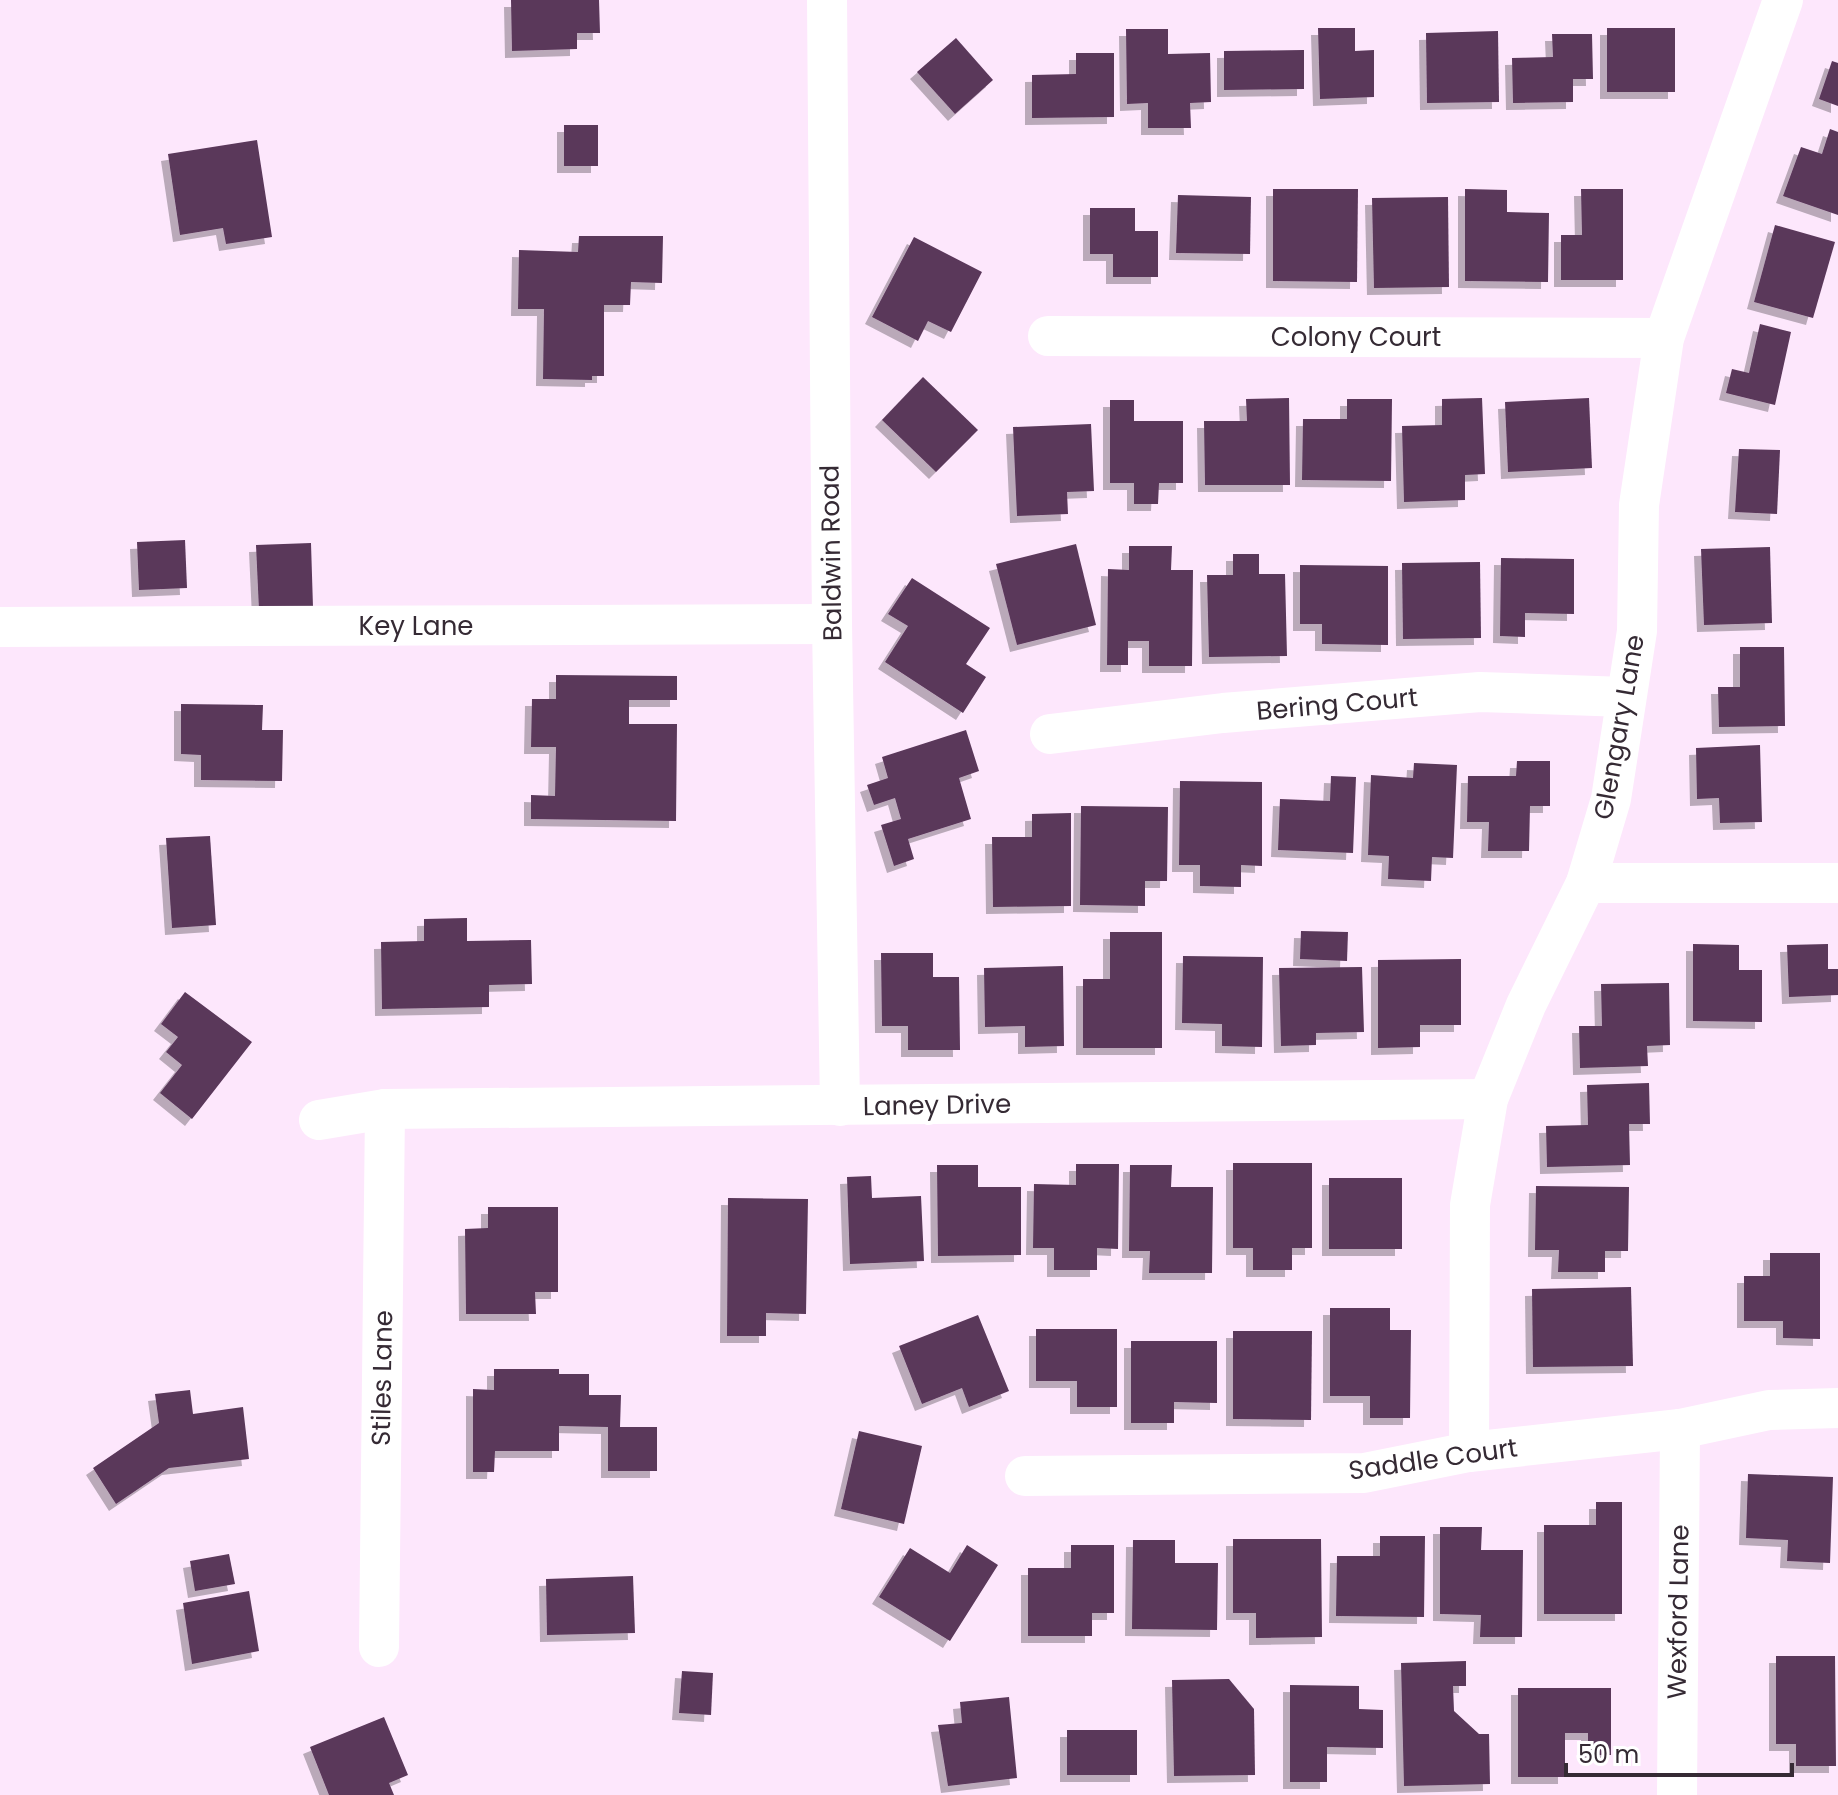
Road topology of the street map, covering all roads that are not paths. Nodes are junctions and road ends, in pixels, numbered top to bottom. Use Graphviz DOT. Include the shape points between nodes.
graph roads {
  1 [pos="827,0"];
  2 [pos="1783,0"];
  3 [pos="1048,336"];
  4 [pos="1664,338"];
  5 [pos="832,624"];
  6 [pos="0,627"];
  7 [pos="1625,697"];
  8 [pos="1050,734"];
  9 [pos="1586,883"];
  10 [pos="1838,883"];
  11 [pos="1488,1099"];
  12 [pos="840,1106"];
  13 [pos="385,1109"];
  14 [pos="319,1120"];
  15 [pos="1838,1408"];
  16 [pos="1680,1429"];
  17 [pos="1469,1452"];
  18 [pos="1025,1476"];
  19 [pos="379,1647"];
  20 [pos="1677,1795"];
  1 -- 5 [label="street, Baldwin Road"];
  2 -- 4 [label="street, Glengary Lane"];
  3 -- 4 [label="street, Colony Court"];
  4 -- 7 [label="street, Glengary Lane" via="1639,505 1637,631"];
  5 -- 6 [label="street, Key Lane"];
  5 -- 12 [label="street, Baldwin Road"];
  7 -- 8 [label="street, Bering Court" via="1480,692 1223,713"];
  7 -- 9 [label="street, Glengary Lane" via="1611,799"];
  9 -- 10 [label="street"];
  9 -- 11 [label="street, Glengary Lane" via="1526,1005"];
  11 -- 12 [label="street, Laney Drive"];
  11 -- 17 [label="street, Glengary Lane" via="1470,1205"];
  12 -- 13 [label="street, Laney Drive"];
  13 -- 14 [label="street, Laney Drive"];
  13 -- 19 [label="street, Stiles Lane"];
  15 -- 16 [label="street, Saddle Court" via="1769,1410"];
  16 -- 17 [label="street, Saddle Court"];
  16 -- 20 [label="street, Wexford Lane"];
  17 -- 18 [label="street, Saddle Court" via="1364,1473"];
}
